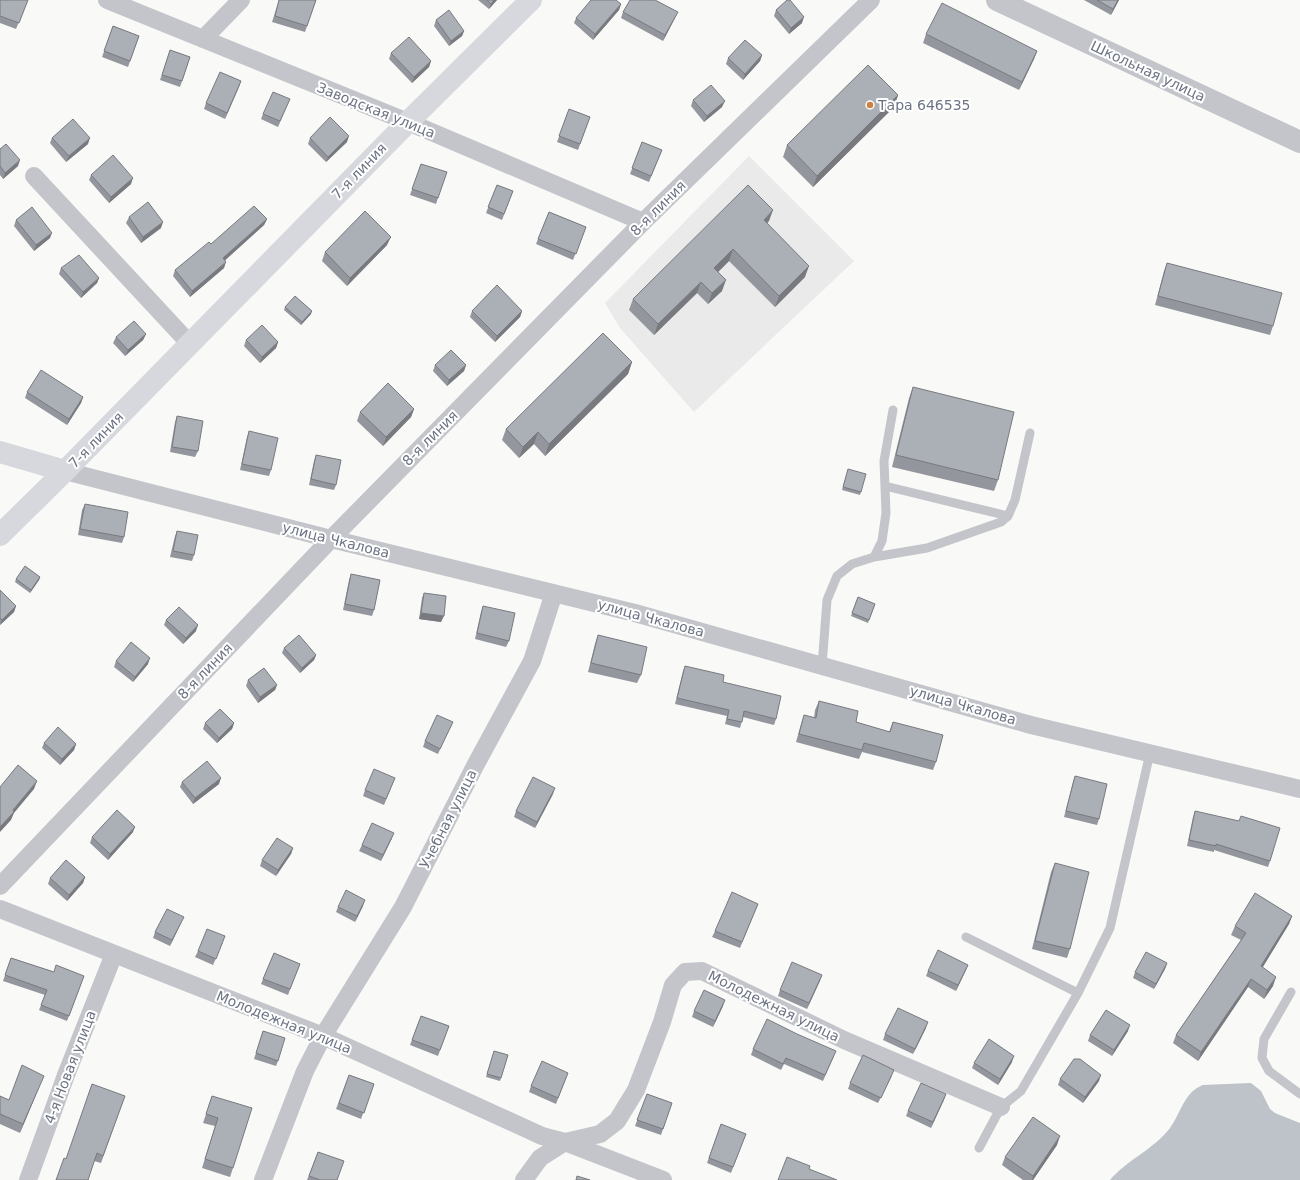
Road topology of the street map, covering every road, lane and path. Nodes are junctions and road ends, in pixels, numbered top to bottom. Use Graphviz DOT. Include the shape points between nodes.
graph roads {
  1 [pos="107,0"];
  2 [pos="240,0"];
  3 [pos="531,0"];
  4 [pos="871,0"];
  5 [pos="996,0"];
  6 [pos="203,39"];
  7 [pos="408,122"];
  8 [pos="1300,142"];
  9 [pos="34,176"];
  10 [pos="643,222"];
  11 [pos="190,344"];
  12 [pos="893,410"];
  13 [pos="1030,433"];
  14 [pos="0,452"];
  15 [pos="65,471"];
  16 [pos="885,486"];
  17 [pos="1008,516"];
  18 [pos="0,535"];
  19 [pos="331,540"];
  20 [pos="874,557"];
  21 [pos="554,593"];
  22 [pos="822,666"];
  23 [pos="1150,753"];
  24 [pos="1300,789"];
  25 [pos="0,886"];
  26 [pos="0,909"];
  27 [pos="966,937"];
  28 [pos="114,954"];
  29 [pos="1291,992"];
  30 [pos="1078,993"];
  31 [pos="323,1036"];
  32 [pos="1300,1094"];
  33 [pos="1001,1107"];
  34 [pos="566,1142"];
  35 [pos="979,1148"];
  36 [pos="28,1180"];
  37 [pos="263,1180"];
  38 [pos="524,1180"];
  39 [pos="663,1180"];
  1 -- 6 [label="street, Заводская улица"];
  2 -- 6 [label="street"];
  3 -- 7 [label="main road, 7-я линия"];
  4 -- 10 [label="street, 8-я линия"];
  5 -- 8 [label="street, Школьная улица"];
  6 -- 7 [label="street, Заводская улица"];
  7 -- 10 [label="street, Заводская улица"];
  7 -- 11 [label="main road, 7-я линия"];
  9 -- 11 [label="street"];
  10 -- 19 [label="street, 8-я линия"];
  11 -- 15 [label="main road, 7-я линия"];
  12 -- 16 [label="lane" via="884,462"];
  13 -- 17 [label="lane" via="1015,500"];
  14 -- 15 [label="main road, улица Чкалова"];
  15 -- 18 [label="main road, 7-я линия"];
  15 -- 19 [label="street, улица Чкалова"];
  16 -- 17 [label="lane"];
  16 -- 20 [label="lane" via="886,513 882,541"];
  17 -- 20 [label="lane" via="1001,522 927,548"];
  19 -- 21 [label="street, улица Чкалова"];
  19 -- 25 [label="street, 8-я линия"];
  20 -- 22 [label="lane" via="852,564 837,576 827,600"];
  21 -- 22 [label="street, улица Чкалова"];
  21 -- 31 [label="street, Учебная улица" via="532,661 403,907"];
  22 -- 23 [label="street, улица Чкалова" via="1031,724"];
  23 -- 24 [label="street, улица Чкалова"];
  23 -- 30 [label="lane" via="1110,928"];
  26 -- 28 [label="street, Молодежная улица"];
  27 -- 30 [label="lane"];
  28 -- 31 [label="street, Молодежная улица"];
  28 -- 36 [label="street, 4-я Новая улица"];
  29 -- 32 [label="lane" via="1264,1039 1262,1058 1269,1071"];
  30 -- 33 [label="lane" via="1021,1091"];
  31 -- 34 [label="street, Молодежная улица" via="542,1136"];
  31 -- 37 [label="street, Учебная улица" via="305,1071"];
  33 -- 34 [label="street, Молодежная улица" via="844,1040 702,971 685,972 673,985 636,1090 617,1121 600,1134"];
  33 -- 35 [label="lane"];
  34 -- 38 [label="street, Молодежная улица" via="540,1158"];
  34 -- 39 [label="street, Молодежная улица"];
}
